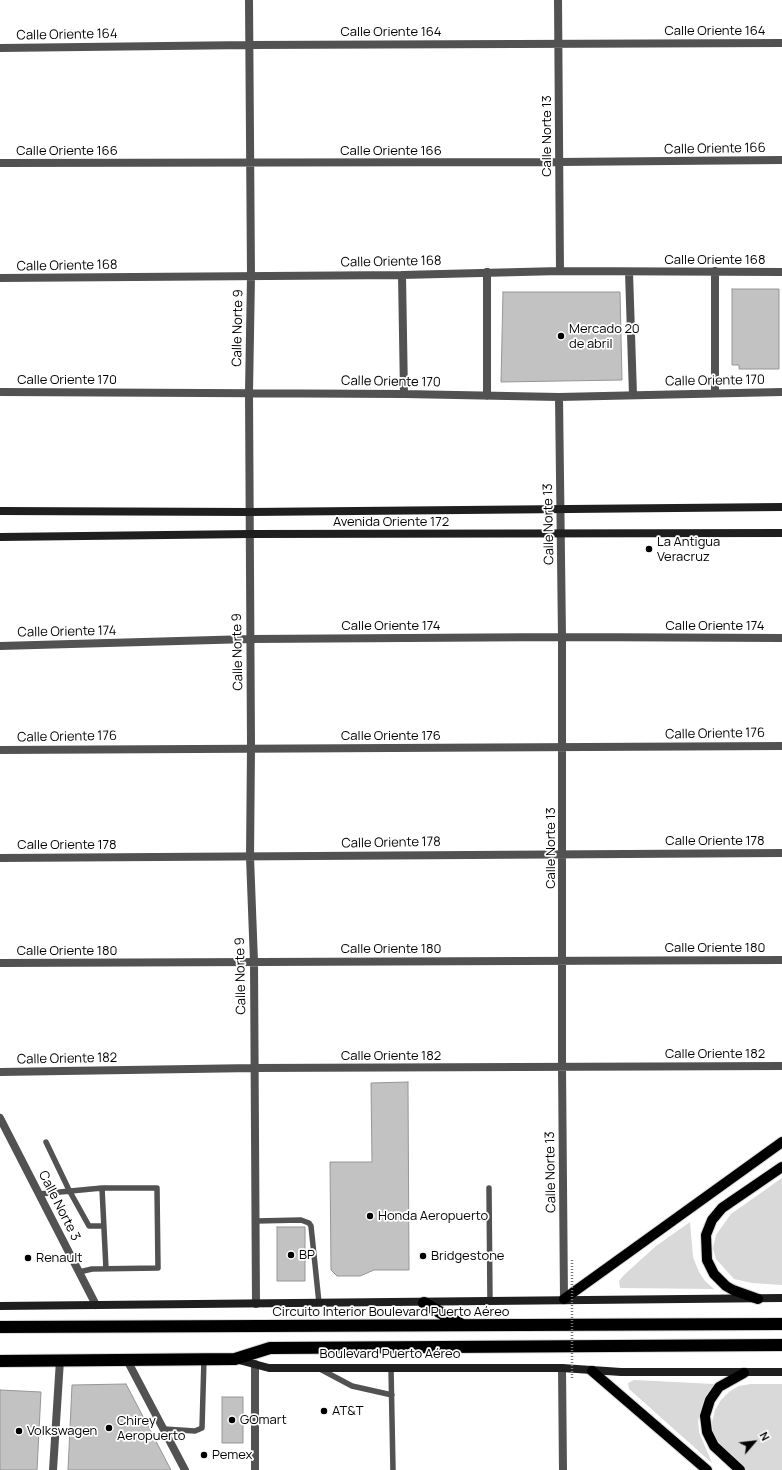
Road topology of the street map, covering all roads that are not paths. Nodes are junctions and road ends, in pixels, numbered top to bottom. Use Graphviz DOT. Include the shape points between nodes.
graph roads {
  1 [pos="249,0"];
  2 [pos="558,0"];
  3 [pos="782,43"];
  4 [pos="560,44"];
  5 [pos="249,45"];
  6 [pos="0,48"];
  7 [pos="782,160"];
  8 [pos="559,162"];
  9 [pos="0,163"];
  10 [pos="251,163"];
  11 [pos="560,271"];
  12 [pos="715,271"];
  13 [pos="487,272"];
  14 [pos="630,272"];
  15 [pos="782,272"];
  16 [pos="402,275"];
  17 [pos="251,276"];
  18 [pos="0,278"];
  19 [pos="0,392"];
  20 [pos="249,392"];
  21 [pos="782,392"];
  22 [pos="715,393"];
  23 [pos="404,394"];
  24 [pos="633,395"];
  25 [pos="487,396"];
  26 [pos="559,397"];
  27 [pos="782,507"];
  28 [pos="560,508"];
  29 [pos="0,511"];
  30 [pos="250,512"];
  31 [pos="782,533"];
  32 [pos="250,534"];
  33 [pos="561,534"];
  34 [pos="0,538"];
  35 [pos="562,637"];
  36 [pos="782,638"];
  37 [pos="250,640"];
  38 [pos="0,646"];
  39 [pos="782,746"];
  40 [pos="251,748"];
  41 [pos="562,748"];
  42 [pos="0,750"];
  43 [pos="782,853"];
  44 [pos="563,854"];
  45 [pos="250,856"];
  46 [pos="0,858"];
  47 [pos="563,960"];
  48 [pos="782,960"];
  49 [pos="254,962"];
  50 [pos="0,963"];
  51 [pos="782,1066"];
  52 [pos="562,1067"];
  53 [pos="254,1068"];
  54 [pos="0,1072"];
  55 [pos="0,1118"];
  56 [pos="46,1142"];
  57 [pos="782,1142"];
  58 [pos="782,1167"];
  59 [pos="102,1188"];
  60 [pos="489,1188"];
  61 [pos="69,1190"];
  62 [pos="39,1194"];
  63 [pos="256,1221"];
  64 [pos="104,1226"];
  65 [pos="106,1269"];
  66 [pos="79,1272"];
  67 [pos="782,1298"];
  68 [pos="564,1299"];
  69 [pos="758,1299"];
  70 [pos="490,1301"];
  71 [pos="319,1303"];
  72 [pos="424,1303"];
  73 [pos="256,1304"];
  74 [pos="96,1305"];
  75 [pos="0,1306"];
  76 [pos="782,1324"];
  77 [pos="463,1326"];
  78 [pos="0,1327"];
  79 [pos="782,1345"];
  80 [pos="204,1359"];
  81 [pos="235,1359"];
  82 [pos="60,1360"];
  83 [pos="127,1360"];
  84 [pos="0,1361"];
  85 [pos="255,1364"];
  86 [pos="318,1368"];
  87 [pos="391,1368"];
  88 [pos="562,1368"];
  89 [pos="592,1371"];
  90 [pos="782,1372"];
  91 [pos="744,1373"];
  92 [pos="392,1395"];
  93 [pos="164,1429"];
  94 [pos="53,1470"];
  95 [pos="185,1470"];
  96 [pos="255,1470"];
  97 [pos="393,1470"];
  98 [pos="563,1470"];
  99 [pos="707,1470"];
  100 [pos="740,1470"];
  1 -- 5 [label="street, Calle Norte 9"];
  2 -- 4 [label="street, Calle Norte 13"];
  3 -- 4 [label="street, Calle Oriente 164"];
  4 -- 5 [label="street, Calle Oriente 164"];
  4 -- 8 [label="street, Calle Norte 13"];
  5 -- 6 [label="street, Calle Oriente 164"];
  5 -- 10 [label="street, Calle Norte 9"];
  7 -- 8 [label="street, Calle Oriente 166"];
  8 -- 10 [label="street, Calle Oriente 166"];
  8 -- 11 [label="street, Calle Norte 13"];
  9 -- 10 [label="street, Calle Oriente 166"];
  10 -- 17 [label="street, Calle Norte 9"];
  11 -- 13 [label="street, Calle Oriente 168"];
  11 -- 14 [label="street, Calle Oriente 168"];
  12 -- 14 [label="street, Calle Oriente 168"];
  12 -- 15 [label="street, Calle Oriente 168"];
  12 -- 22 [label="street"];
  13 -- 16 [label="street, Calle Oriente 168"];
  13 -- 25 [label="street"];
  14 -- 24 [label="street"];
  16 -- 17 [label="street, Calle Oriente 168"];
  16 -- 23 [label="street"];
  17 -- 18 [label="street, Calle Oriente 168"];
  17 -- 20 [label="street, Calle Norte 9"];
  19 -- 20 [label="street, Calle Oriente 170"];
  20 -- 23 [label="street, Calle Oriente 170"];
  20 -- 30 [label="street, Calle Norte 9"];
  21 -- 22 [label="street, Calle Oriente 170"];
  22 -- 24 [label="street, Calle Oriente 170"];
  23 -- 25 [label="street, Calle Oriente 170"];
  24 -- 26 [label="street, Calle Oriente 170"];
  25 -- 26 [label="street, Calle Oriente 170"];
  26 -- 28 [label="street, Calle Norte 13"];
  27 -- 28 [label="street, Avenida Oriente 172"];
  28 -- 30 [label="street, Avenida Oriente 172"];
  28 -- 33 [label="street, Calle Norte 13"];
  29 -- 30 [label="street, Avenida Oriente 172"];
  30 -- 32 [label="street, Calle Norte 9"];
  31 -- 33 [label="street, Avenida Oriente 172"];
  32 -- 33 [label="street, Avenida Oriente 172"];
  32 -- 34 [label="street, Avenida Oriente 172"];
  32 -- 37 [label="street, Calle Norte 9"];
  33 -- 35 [label="street, Calle Norte 13"];
  35 -- 36 [label="street, Calle Oriente 174"];
  35 -- 37 [label="street, Calle Oriente 174"];
  35 -- 41 [label="street, Calle Norte 13"];
  37 -- 38 [label="street, Calle Oriente 174"];
  37 -- 40 [label="street, Calle Norte 9"];
  39 -- 41 [label="street, Calle Oriente 176"];
  40 -- 41 [label="street, Calle Oriente 176"];
  40 -- 42 [label="street, Calle Oriente 176"];
  40 -- 45 [label="street, Calle Norte 9"];
  41 -- 44 [label="street, Calle Norte 13"];
  43 -- 44 [label="street, Calle Oriente 178"];
  44 -- 45 [label="street, Calle Oriente 178"];
  44 -- 47 [label="street, Calle Norte 13"];
  45 -- 46 [label="street, Calle Oriente 178"];
  45 -- 49 [label="street, Calle Norte 9"];
  47 -- 48 [label="street, Calle Oriente 180"];
  47 -- 49 [label="street, Calle Oriente 180"];
  47 -- 52 [label="street, Calle Norte 13"];
  49 -- 50 [label="street, Calle Oriente 180"];
  49 -- 53 [label="street, Calle Norte 9"];
  51 -- 52 [label="street, Calle Oriente 182"];
  52 -- 53 [label="street, Calle Oriente 182"];
  52 -- 68 [label="street, Calle Norte 13"];
  53 -- 54 [label="street, Calle Oriente 182"];
  53 -- 63 [label="street, Calle Norte 9"];
  55 -- 62 [label="street, Calle Norte 3"];
  56 -- 61 [label="lane"];
  57 -- 68 [label="main road"];
  58 -- 69 [label="main road" via="722,1208 712,1220 706,1235 707,1260 714,1274 733,1290"];
  59 -- 61 [label="lane"];
  59 -- 64 [label="lane"];
  59 -- 65 [label="lane" via="157,1188 158,1268"];
  60 -- 70 [label="lane"];
  61 -- 62 [label="lane"];
  61 -- 64 [label="lane" via="89,1226"];
  62 -- 66 [label="street, Calle Norte 3"];
  63 -- 71 [label="lane" via="301,1220 309,1223"];
  63 -- 73 [label="street, Calle Norte 9"];
  64 -- 65 [label="lane"];
  65 -- 66 [label="lane"];
  66 -- 74 [label="street, Calle Norte 3"];
  67 -- 69 [label="street"];
  68 -- 69 [label="street"];
  68 -- 70 [label="street"];
  70 -- 72 [label="street"];
  71 -- 72 [label="street"];
  71 -- 73 [label="street"];
  72 -- 77 [label="highway"];
  73 -- 74 [label="street"];
  74 -- 75 [label="street"];
  76 -- 77 [label="highway, Circuito Interior Boulevard Puerto Aéreo"];
  77 -- 78 [label="highway, Circuito Interior Boulevard Puerto Aéreo"];
  79 -- 81 [label="highway" via="270,1348"];
  80 -- 81 [label="highway, Boulevard Puerto Aéreo"];
  80 -- 83 [label="highway, Boulevard Puerto Aéreo"];
  80 -- 93 [label="lane" via="202,1428 195,1431"];
  81 -- 85 [label="street, Boulevard Puerto Aéreo"];
  82 -- 83 [label="highway, Boulevard Puerto Aéreo"];
  82 -- 84 [label="highway, Boulevard Puerto Aéreo"];
  82 -- 94 [label="street"];
  83 -- 93 [label="street"];
  85 -- 86 [label="street, Boulevard Puerto Aéreo" via="269,1368"];
  85 -- 96 [label="street"];
  86 -- 87 [label="street, Boulevard Puerto Aéreo"];
  86 -- 92 [label="lane" via="352,1386"];
  87 -- 88 [label="street, Boulevard Puerto Aéreo"];
  87 -- 92 [label="lane"];
  88 -- 89 [label="street, Boulevard Puerto Aéreo"];
  88 -- 98 [label="street"];
  89 -- 91 [label="street, Boulevard Puerto Aéreo"];
  89 -- 99 [label="main road"];
  90 -- 91 [label="street, Boulevard Puerto Aéreo"];
  91 -- 100 [label="main road" via="719,1387 710,1400 705,1416 707,1432 714,1446"];
  92 -- 97 [label="lane"];
  93 -- 95 [label="street"];
}
